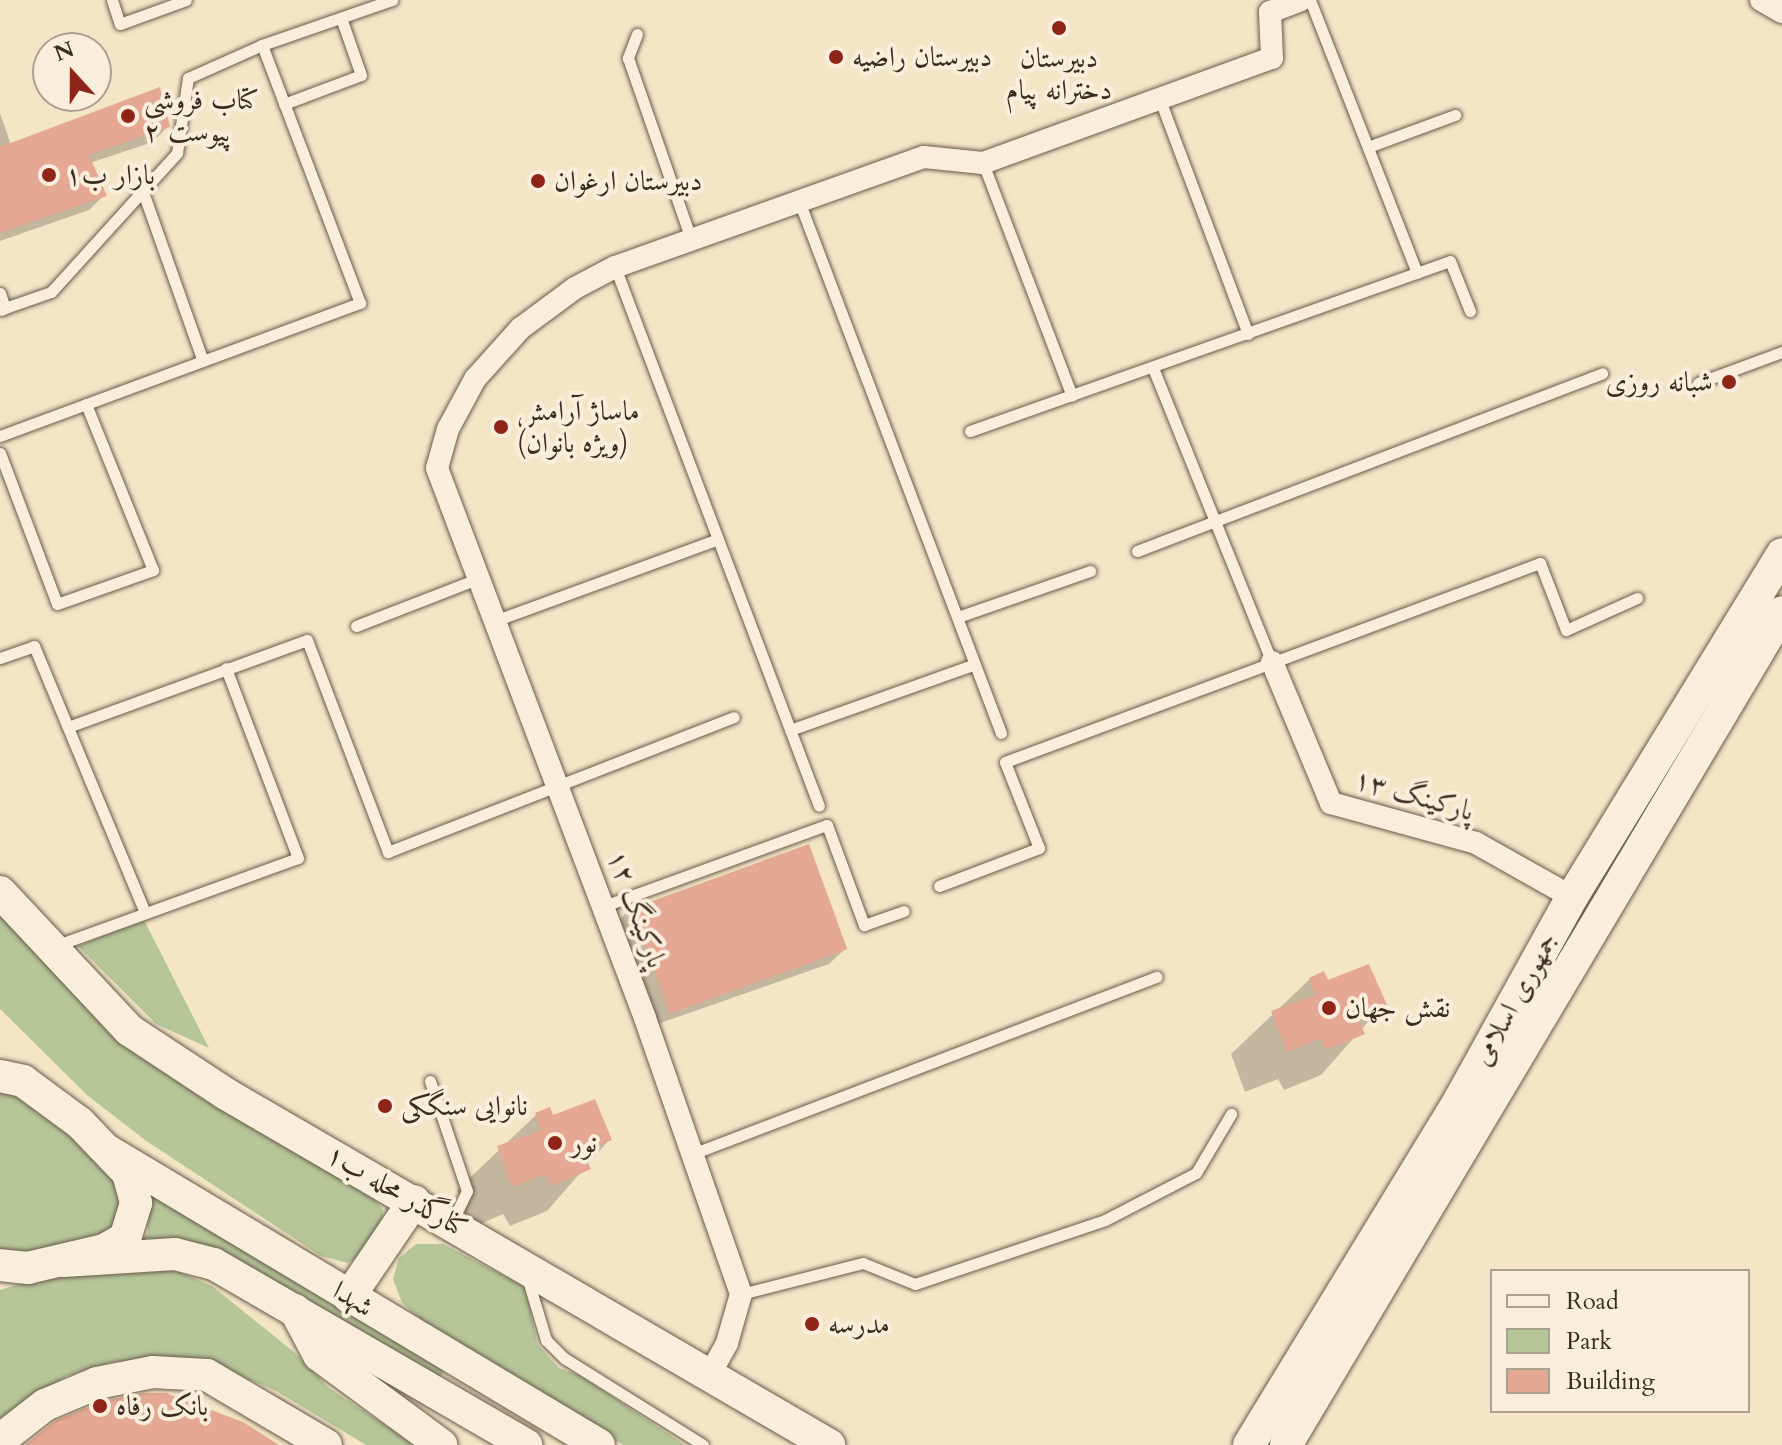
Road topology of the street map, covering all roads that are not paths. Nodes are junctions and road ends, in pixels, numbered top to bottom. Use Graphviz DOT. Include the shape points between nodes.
graph roads {
  1 [pos="112,0"];
  2 [pos="186,0"];
  3 [pos="392,0"];
  4 [pos="1301,0"];
  5 [pos="1310,0"];
  6 [pos="1761,0"];
  7 [pos="1782,12"];
  8 [pos="341,18"];
  9 [pos="637,34"];
  10 [pos="262,45"];
  11 [pos="1160,100"];
  12 [pos="284,104"];
  13 [pos="1455,115"];
  14 [pos="1368,147"];
  15 [pos="983,163"];
  16 [pos="143,192"];
  17 [pos="799,200"];
  18 [pos="691,239"];
  19 [pos="615,267"];
  20 [pos="1417,273"];
  21 [pos="0,293"];
  22 [pos="2,309"];
  23 [pos="1470,311"];
  24 [pos="1248,334"];
  25 [pos="1782,352"];
  26 [pos="203,361"];
  27 [pos="1153,368"];
  28 [pos="1602,373"];
  29 [pos="1698,383"];
  30 [pos="1072,396"];
  31 [pos="86,404"];
  32 [pos="970,431"];
  33 [pos="0,436"];
  34 [pos="0,453"];
  35 [pos="1216,523"];
  36 [pos="718,539"];
  37 [pos="1137,551"];
  38 [pos="1782,554"];
  39 [pos="1090,571"];
  40 [pos="480,578"];
  41 [pos="1637,598"];
  42 [pos="1782,612"];
  43 [pos="958,617"];
  44 [pos="497,620"];
  45 [pos="356,626"];
  46 [pos="0,658"];
  47 [pos="1272,662"];
  48 [pos="975,664"];
  49 [pos="226,668"];
  50 [pos="734,717"];
  51 [pos="68,727"];
  52 [pos="790,730"];
  53 [pos="1001,733"];
  54 [pos="559,785"];
  55 [pos="819,806"];
  56 [pos="939,886"];
  57 [pos="0,892"];
  58 [pos="1572,897"];
  59 [pos="604,906"];
  60 [pos="904,911"];
  61 [pos="145,913"];
  62 [pos="51,947"];
  63 [pos="1157,977"];
  64 [pos="0,1055"];
  65 [pos="11,1079"];
  66 [pos="430,1081"];
  67 [pos="1231,1114"];
  68 [pos="108,1151"];
  69 [pos="695,1153"];
  70 [pos="414,1201"];
  71 [pos="452,1223"];
  72 [pos="64,1261"];
  73 [pos="523,1263"];
  74 [pos="5,1267"];
  75 [pos="741,1294"];
  76 [pos="349,1297"];
  77 [pos="295,1310"];
  78 [pos="710,1374"];
  79 [pos="0,1440"];
  80 [pos="326,1445"];
  81 [pos="441,1445"];
  82 [pos="526,1445"];
  83 [pos="599,1445"];
  84 [pos="703,1445"];
  85 [pos="829,1445"];
  86 [pos="1249,1445"];
  87 [pos="1286,1445"];
  1 -- 2 [label="lane" via="120,24"];
  3 -- 8 [label="lane"];
  4 -- 11 [label="street" via="1270,12 1272,58"];
  5 -- 14 [label="lane"];
  6 -- 7 [label="street"];
  8 -- 10 [label="lane"];
  8 -- 12 [label="lane" via="361,75"];
  9 -- 18 [label="lane" via="628,58"];
  10 -- 12 [label="lane"];
  10 -- 16 [label="lane" via="188,78 177,153"];
  11 -- 15 [label="street"];
  11 -- 24 [label="lane"];
  12 -- 26 [label="lane" via="360,303"];
  13 -- 14 [label="lane"];
  14 -- 20 [label="lane"];
  15 -- 17 [label="street" via="924,157"];
  15 -- 30 [label="lane"];
  16 -- 22 [label="lane" via="51,292"];
  16 -- 26 [label="lane"];
  17 -- 18 [label="street"];
  17 -- 43 [label="lane"];
  18 -- 19 [label="street"];
  19 -- 36 [label="lane"];
  19 -- 40 [label="street, پارکینگ ۱۲" via="575,288 521,328 475,379 448,429 437,468"];
  20 -- 23 [label="lane" via="1450,261"];
  20 -- 24 [label="lane"];
  21 -- 22 [label="lane"];
  24 -- 27 [label="lane"];
  25 -- 29 [label="lane"];
  26 -- 31 [label="lane"];
  27 -- 30 [label="lane"];
  27 -- 35 [label="lane"];
  28 -- 35 [label="lane"];
  30 -- 32 [label="lane"];
  31 -- 33 [label="lane"];
  31 -- 34 [label="lane" via="153,570 57,604"];
  35 -- 37 [label="lane"];
  35 -- 47 [label="lane"];
  36 -- 44 [label="lane"];
  36 -- 52 [label="lane"];
  38 -- 58 [label="main road, جمهوری اسلامی"];
  39 -- 43 [label="lane"];
  40 -- 44 [label="street, پارکینگ ۱۲"];
  40 -- 45 [label="lane"];
  41 -- 47 [label="lane" via="1566,630 1540,563"];
  42 -- 87 [label="main road, جمهوری اسلامی"];
  43 -- 48 [label="lane"];
  44 -- 54 [label="street, پارکینگ ۱۲"];
  46 -- 51 [label="lane" via="34,646"];
  47 -- 56 [label="lane" via="1005,762 1039,848"];
  47 -- 58 [label="street, پارکینگ ۱۳" via="1331,803 1476,843"];
  48 -- 52 [label="lane"];
  48 -- 53 [label="lane"];
  49 -- 51 [label="lane"];
  49 -- 54 [label="lane" via="307,640 388,852"];
  49 -- 61 [label="lane" via="298,858"];
  50 -- 54 [label="lane"];
  51 -- 61 [label="lane"];
  52 -- 55 [label="lane"];
  54 -- 59 [label="street, پارکینگ ۱۲"];
  57 -- 62 [label="main road, کنارگذر محله ب۱"];
  58 -- 86 [label="main road, جمهوری اسلامی" via="1460,1099"];
  59 -- 60 [label="lane" via="827,825 864,925"];
  59 -- 69 [label="street, پارکینگ ۱۲"];
  61 -- 62 [label="lane"];
  62 -- 70 [label="main road, کنارگذر محله ب۱" via="129,1030 226,1094"];
  63 -- 69 [label="lane"];
  64 -- 65 [label="main road"];
  65 -- 68 [label="main road"];
  66 -- 71 [label="lane" via="467,1191"];
  67 -- 75 [label="lane" via="1196,1173 1105,1220 915,1284 863,1263"];
  68 -- 72 [label="main road" via="128,1173 136,1203 134,1223 125,1238 104,1250"];
  68 -- 76 [label="main road, شهدا"];
  69 -- 75 [label="street, پارکینگ ۱۲"];
  70 -- 71 [label="main road, کنارگذر محله ب۱"];
  70 -- 76 [label="main road"];
  71 -- 73 [label="main road, کنارگذر محله ب۱"];
  72 -- 74 [label="main road"];
  72 -- 77 [label="main road, شهدا" via="194,1257"];
  73 -- 78 [label="main road, کنارگذر محله ب۱"];
  73 -- 84 [label="lane" via="546,1340 564,1358"];
  75 -- 78 [label="street" via="727,1343"];
  76 -- 83 [label="main road, شهدا"];
  77 -- 81 [label="main road" via="319,1355"];
  77 -- 82 [label="main road, شهدا"];
  78 -- 85 [label="main road, کنارگذر محله ب۱"];
  79 -- 80 [label="main road" via="45,1405 97,1383 153,1372 207,1375"];
}
